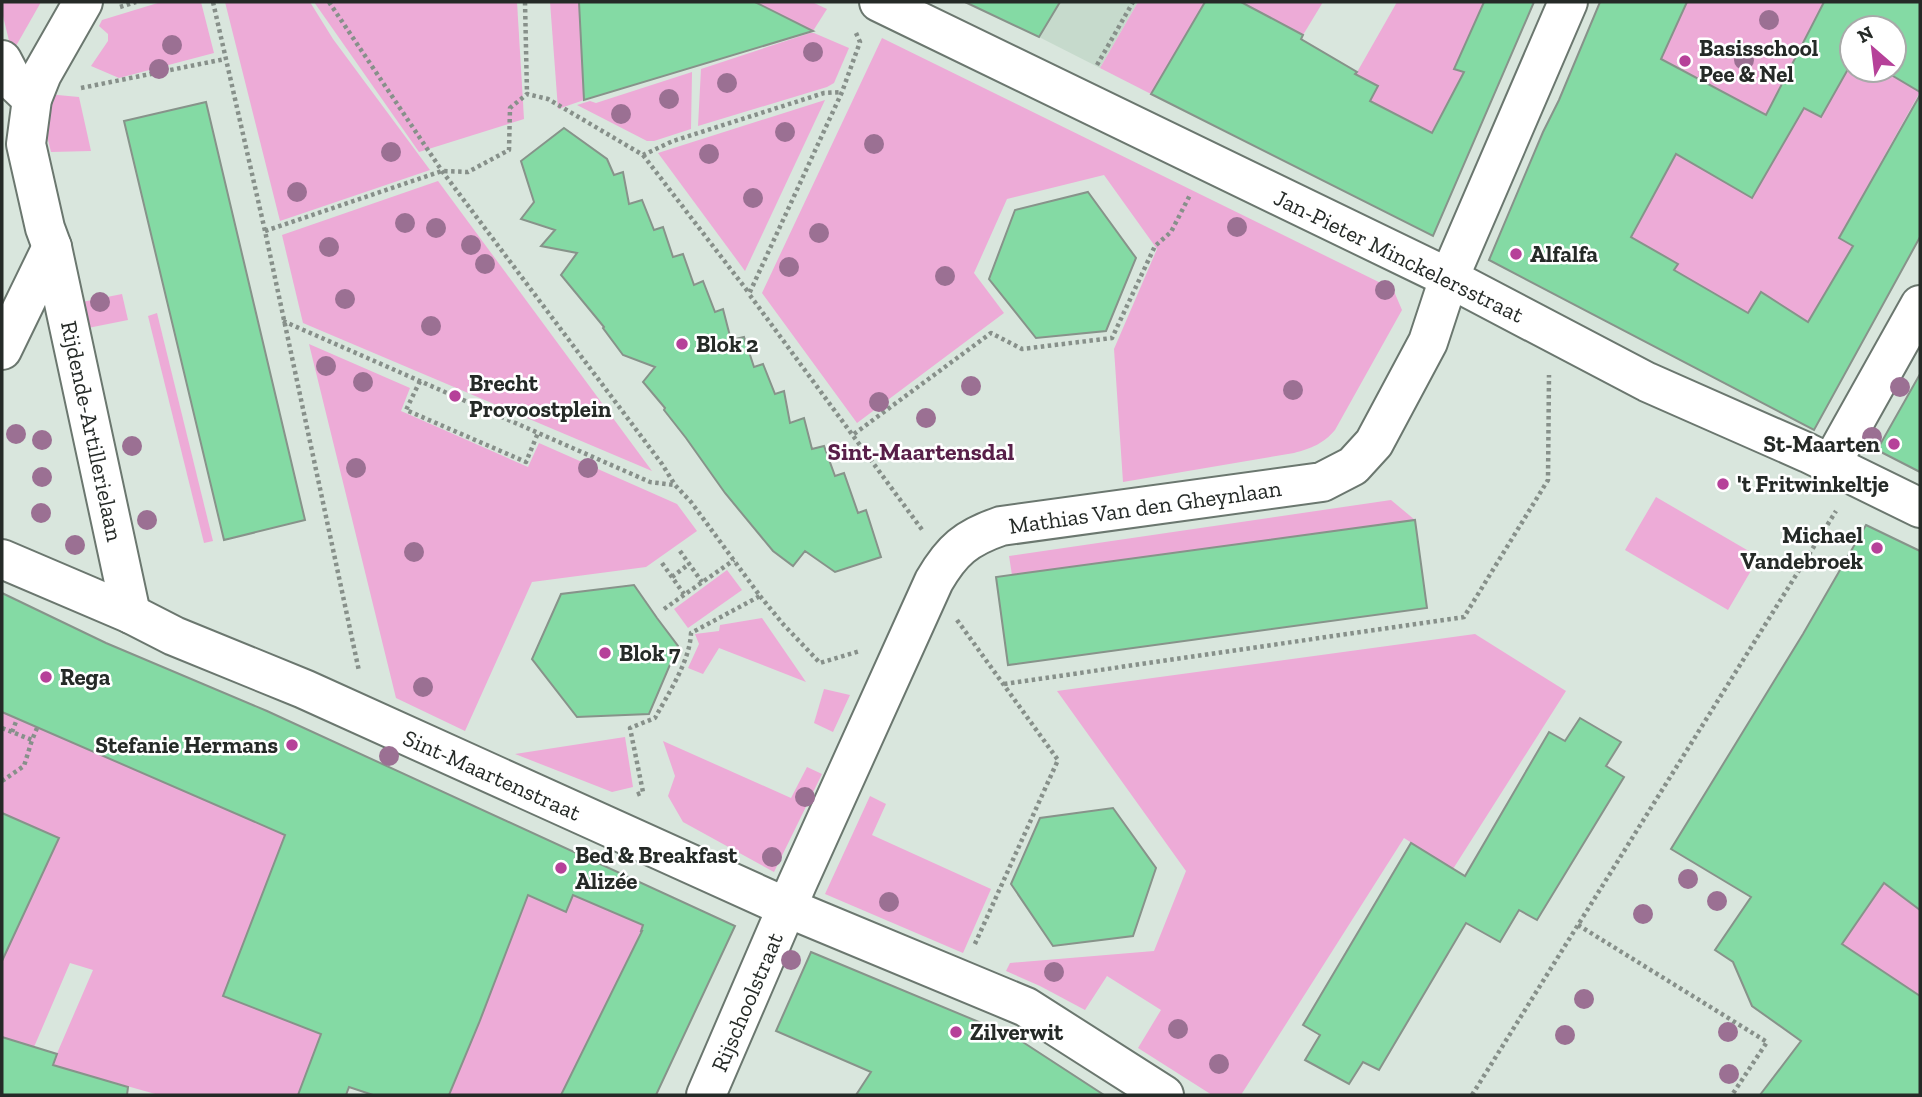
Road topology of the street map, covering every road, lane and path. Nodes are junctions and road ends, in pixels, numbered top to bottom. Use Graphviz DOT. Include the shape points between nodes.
graph roads {
  1 [pos="83,2"];
  2 [pos="213,2"];
  3 [pos="329,2"];
  4 [pos="525,2"];
  5 [pos="1133,2"];
  6 [pos="1568,2"];
  7 [pos="865,12"];
  8 [pos="225,59"];
  9 [pos="2,60"];
  10 [pos="1095,69"];
  11 [pos="80,88"];
  12 [pos="842,92"];
  13 [pos="527,94"];
  14 [pos="32,99"];
  15 [pos="643,155"];
  16 [pos="442,171"];
  17 [pos="1195,185"];
  18 [pos="265,231"];
  19 [pos="52,247"];
  20 [pos="1449,278"];
  21 [pos="749,294"];
  22 [pos="1920,305"];
  23 [pos="283,321"];
  24 [pos="2,350"];
  25 [pos="1549,371"];
  26 [pos="420,381"];
  27 [pos="538,433"];
  28 [pos="853,435"];
  29 [pos="1831,464"];
  30 [pos="675,485"];
  31 [pos="1840,503"];
  32 [pos="1920,508"];
  33 [pos="958,548"];
  34 [pos="680,551"];
  35 [pos="2,559"];
  36 [pos="734,560"];
  37 [pos="662,563"];
  38 [pos="689,564"];
  39 [pos="672,577"];
  40 [pos="702,582"];
  41 [pos="684,594"];
  42 [pos="760,596"];
  43 [pos="664,609"];
  44 [pos="951,612"];
  45 [pos="131,614"];
  46 [pos="866,649"];
  47 [pos="360,678"];
  48 [pos="1004,684"];
  49 [pos="17,719"];
  50 [pos="2,728"];
  51 [pos="37,728"];
  52 [pos="12,732"];
  53 [pos="32,740"];
  54 [pos="2,780"];
  55 [pos="631,797"];
  56 [pos="788,908"];
  57 [pos="1578,925"];
  58 [pos="974,947"];
  59 [pos="706,1095"];
  60 [pos="1164,1095"];
  61 [pos="1472,1095"];
  62 [pos="1732,1095"];
  1 -- 14 [label="street, Rijdende-Artillerielaan"];
  2 -- 8 [label="path"];
  3 -- 16 [label="path"];
  4 -- 13 [label="path"];
  5 -- 10 [label="path"];
  6 -- 20 [label="street, Mathias Van den Gheynlaan"];
  7 -- 12 [label="path"];
  7 -- 20 [label="street, Jan-Pieter Minckelersstraat"];
  8 -- 11 [label="path"];
  8 -- 18 [label="path"];
  9 -- 14 [label="street" via="13,82"];
  12 -- 15 [label="path" via="824,93 673,141"];
  12 -- 21 [label="path"];
  13 -- 15 [label="path" via="548,99"];
  13 -- 16 [label="path" via="509,108 509,150 468,172"];
  14 -- 19 [label="street, Rijdende-Artillerielaan" via="26,144"];
  15 -- 21 [label="path"];
  16 -- 18 [label="path"];
  16 -- 30 [label="path"];
  17 -- 28 [label="path" via="1171,232 1155,246 1112,338 1022,349 991,333"];
  18 -- 23 [label="path"];
  19 -- 24 [label="street"];
  19 -- 45 [label="street, Rijdende-Artillerielaan"];
  20 -- 29 [label="street, Jan-Pieter Minckelersstraat" via="1647,382"];
  20 -- 33 [label="street, Mathias Van den Gheynlaan" via="1428,341 1374,443 1339,474 1322,482 1001,526"];
  21 -- 28 [label="path"];
  22 -- 29 [label="street"];
  23 -- 26 [label="path"];
  23 -- 47 [label="path"];
  25 -- 48 [label="path" via="1548,480 1464,617"];
  26 -- 27 [label="path"];
  26 -- 27 [label="path" via="406,410 526,462"];
  27 -- 30 [label="path" via="650,482"];
  28 -- 33 [label="path" via="923,531 942,529"];
  29 -- 32 [label="street, Jan-Pieter Minckelersstraat"];
  30 -- 36 [label="path"];
  31 -- 57 [label="path"];
  33 -- 56 [label="street, Mathias Van den Gheynlaan" via="934,581"];
  34 -- 38 [label="path"];
  35 -- 45 [label="street, Sint-Maartenstraat"];
  36 -- 40 [label="path"];
  36 -- 42 [label="path"];
  37 -- 39 [label="path"];
  38 -- 39 [label="path"];
  38 -- 40 [label="path"];
  39 -- 41 [label="path"];
  40 -- 41 [label="path"];
  41 -- 43 [label="path"];
  42 -- 46 [label="path" via="820,663"];
  42 -- 55 [label="path" via="691,633 677,677 655,718 630,728 643,792"];
  44 -- 48 [label="path"];
  45 -- 56 [label="street, Sint-Maartenstraat"];
  48 -- 58 [label="path" via="1058,760"];
  49 -- 52 [label="path"];
  50 -- 52 [label="path"];
  51 -- 53 [label="path"];
  52 -- 53 [label="path"];
  53 -- 54 [label="path" via="24,766"];
  56 -- 59 [label="street, Rijschoolstraat"];
  56 -- 60 [label="street, Sint-Maartenstraat" via="1026,1007"];
  57 -- 61 [label="path"];
  57 -- 62 [label="path" via="1767,1042"];
}
